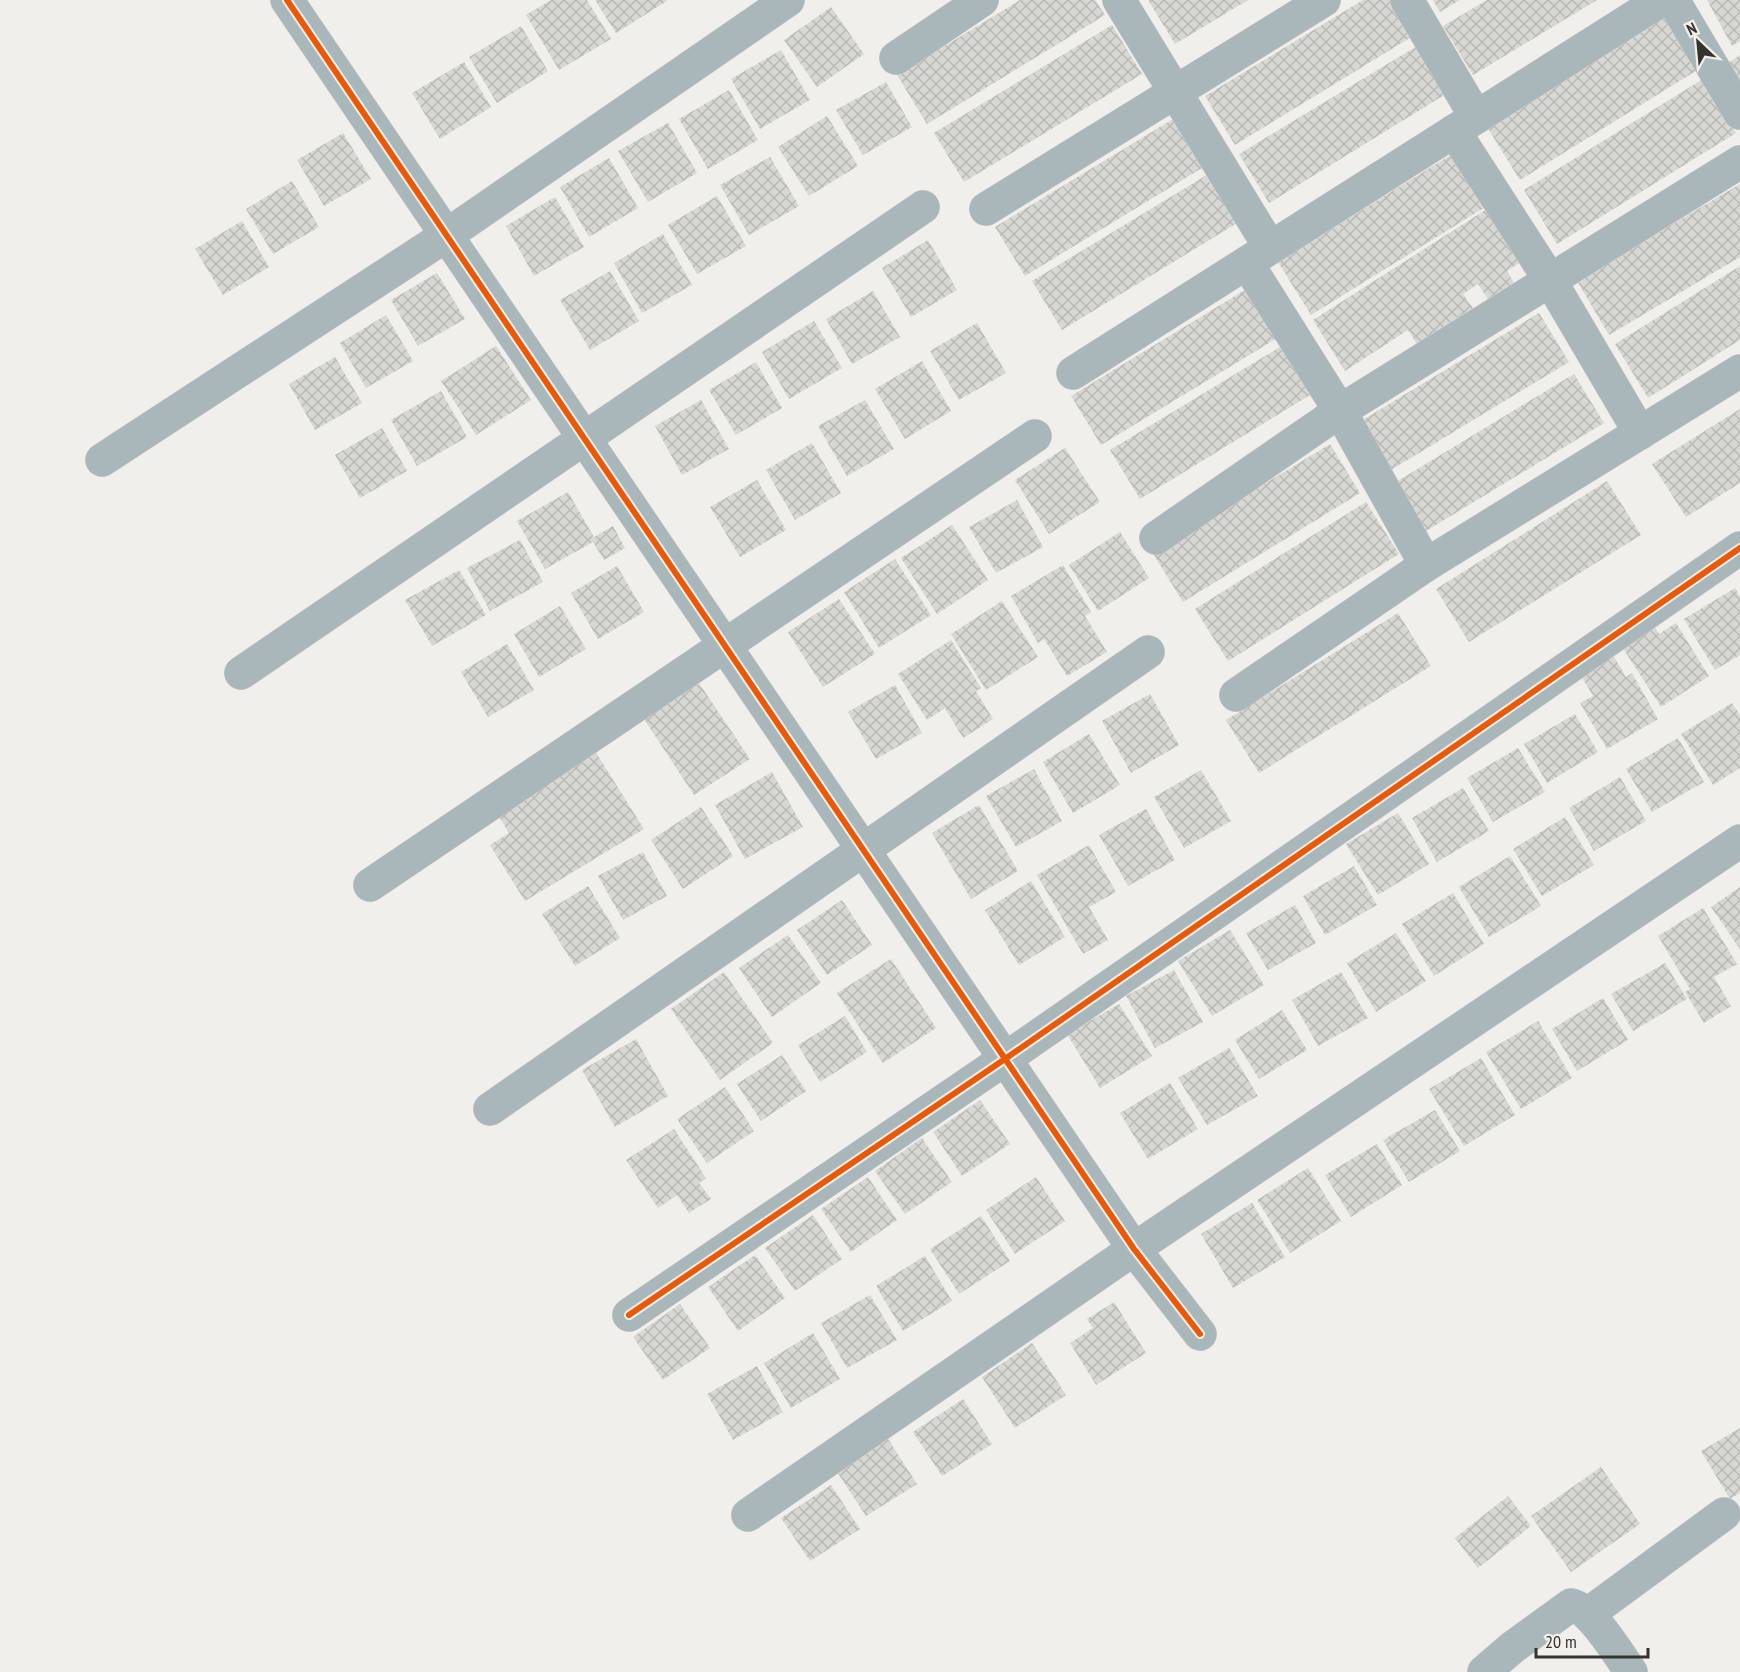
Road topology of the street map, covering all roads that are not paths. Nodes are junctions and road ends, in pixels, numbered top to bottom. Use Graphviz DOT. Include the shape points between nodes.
graph roads {
  1 [pos="788,0"];
  2 [pos="1119,0"];
  3 [pos="1324,0"];
  4 [pos="1407,0"];
  5 [pos="1661,0"];
  6 [pos="1673,0"];
  7 [pos="294,2"];
  8 [pos="965,4"];
  9 [pos="896,58"];
  10 [pos="1175,94"];
  11 [pos="1740,113"];
  12 [pos="1465,124"];
  13 [pos="1740,162"];
  14 [pos="923,207"];
  15 [pos="986,209"];
  16 [pos="447,235"];
  17 [pos="1258,255"];
  18 [pos="1550,280"];
  19 [pos="1740,371"];
  20 [pos="1073,373"];
  21 [pos="1340,411"];
  22 [pos="1640,433"];
  23 [pos="1035,436"];
  24 [pos="585,439"];
  25 [pos="102,460"];
  26 [pos="1156,538"];
  27 [pos="1740,548"];
  28 [pos="1426,565"];
  29 [pos="725,646"];
  30 [pos="1148,652"];
  31 [pos="241,673"];
  32 [pos="1236,695"];
  33 [pos="1740,841"];
  34 [pos="864,850"];
  35 [pos="370,885"];
  36 [pos="1005,1059"];
  37 [pos="490,1109"];
  38 [pos="1134,1249"];
  39 [pos="629,1315"];
  40 [pos="1200,1334"];
  41 [pos="1724,1514"];
  42 [pos="748,1515"];
  43 [pos="1588,1614"];
  44 [pos="1484,1672"];
  45 [pos="1631,1672"];
  1 -- 16 [label="street"];
  2 -- 10 [label="street"];
  3 -- 10 [label="street"];
  4 -- 12 [label="street"];
  5 -- 12 [label="street"];
  6 -- 11 [label="street"];
  7 -- 16 [label="street"];
  8 -- 9 [label="street"];
  10 -- 15 [label="street"];
  10 -- 17 [label="street"];
  12 -- 17 [label="street"];
  12 -- 18 [label="street"];
  13 -- 18 [label="street"];
  14 -- 24 [label="street"];
  16 -- 24 [label="street"];
  16 -- 25 [label="street"];
  17 -- 20 [label="street"];
  17 -- 21 [label="street"];
  18 -- 21 [label="street"];
  18 -- 22 [label="street"];
  19 -- 22 [label="street"];
  21 -- 26 [label="street"];
  21 -- 28 [label="street"];
  22 -- 28 [label="street"];
  23 -- 29 [label="street"];
  24 -- 29 [label="street"];
  24 -- 31 [label="street"];
  27 -- 36 [label="street"];
  28 -- 32 [label="street"];
  29 -- 34 [label="street"];
  29 -- 35 [label="street"];
  30 -- 34 [label="street"];
  33 -- 38 [label="street"];
  34 -- 36 [label="street"];
  34 -- 37 [label="street"];
  36 -- 38 [label="street"];
  36 -- 39 [label="street"];
  38 -- 40 [label="street"];
  38 -- 42 [label="street"];
  41 -- 43 [label="street"];
  43 -- 44 [label="street" via="1571,1605"];
  43 -- 45 [label="street"];
}
